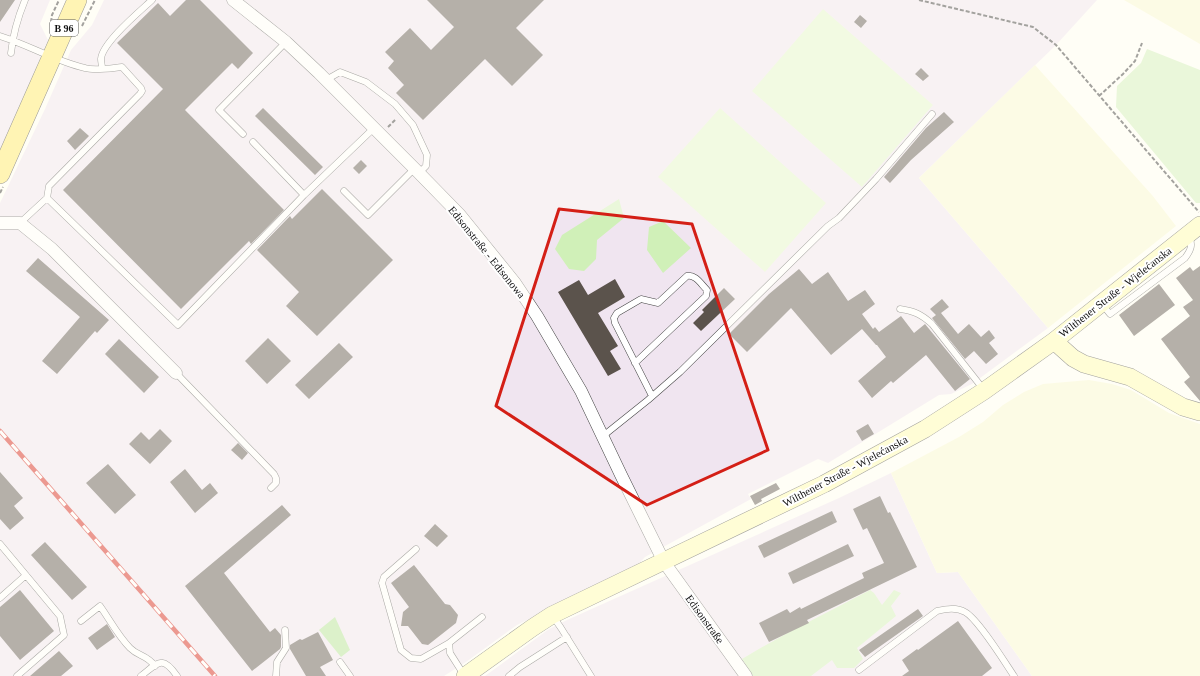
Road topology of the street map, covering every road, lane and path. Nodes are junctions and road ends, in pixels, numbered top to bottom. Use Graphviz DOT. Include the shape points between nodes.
graph roads {
  1 [pos="26,0"];
  2 [pos="77,0"];
  3 [pos="152,0"];
  4 [pos="233,0"];
  5 [pos="919,0"];
  6 [pos="0,36"];
  7 [pos="13,40"];
  8 [pos="286,42"];
  9 [pos="1142,43"];
  10 [pos="11,53"];
  11 [pos="52,57"];
  12 [pos="102,68"];
  13 [pos="326,80"];
  14 [pos="1099,96"];
  15 [pos="402,113"];
  16 [pos="932,114"];
  17 [pos="377,131"];
  18 [pos="243,134"];
  19 [pos="253,142"];
  20 [pos="417,171"];
  21 [pos="0,174"];
  22 [pos="344,191"];
  23 [pos="304,195"];
  24 [pos="47,198"];
  25 [pos="1200,213"];
  26 [pos="0,222"];
  27 [pos="20,223"];
  28 [pos="1194,230"];
  29 [pos="900,309"];
  30 [pos="1054,341"];
  31 [pos="635,363"];
  32 [pos="176,373"];
  33 [pos="984,391"];
  34 [pos="652,396"];
  35 [pos="1200,412"];
  36 [pos="603,436"];
  37 [pos="271,488"];
  38 [pos="0,544"];
  39 [pos="416,549"];
  40 [pos="664,562"];
  41 [pos="26,576"];
  42 [pos="0,598"];
  43 [pos="552,615"];
  44 [pos="482,617"];
  45 [pos="81,621"];
  46 [pos="285,630"];
  47 [pos="567,637"];
  48 [pos="449,644"];
  49 [pos="340,662"];
  50 [pos="155,666"];
  51 [pos="858,670"];
  52 [pos="17,676"];
  53 [pos="141,676"];
  54 [pos="177,676"];
  55 [pos="276,676"];
  56 [pos="350,676"];
  57 [pos="465,676"];
  58 [pos="509,676"];
  59 [pos="591,676"];
  60 [pos="746,676"];
  61 [pos="1014,676"];
  1 -- 7 [label="lane" via="19,15"];
  2 -- 11 [label="main road, B 96"];
  3 -- 12 [label="lane" via="105,48 101,58"];
  4 -- 8 [label="street, Edisonstraße - Edisonowa"];
  5 -- 14 [label="path" via="1033,27 1056,45"];
  6 -- 7 [label="lane"];
  7 -- 10 [label="lane"];
  7 -- 11 [label="lane"];
  8 -- 13 [label="street, Edisonstraße - Edisonowa"];
  8 -- 18 [label="lane" via="219,110"];
  9 -- 14 [label="path" via="1135,61"];
  11 -- 12 [label="lane" via="86,69"];
  11 -- 21 [label="main road, B 96" via="5,154"];
  12 -- 24 [label="lane" via="122,68 140,85 142,91 49,186"];
  13 -- 15 [label="lane" via="340,72 366,82 395,104"];
  13 -- 17 [label="street, Edisonstraße - Edisonowa"];
  14 -- 25 [label="path"];
  15 -- 17 [label="path"];
  15 -- 20 [label="lane" via="413,125 427,155 426,166"];
  16 -- 34 [label="lane" via="839,218"];
  17 -- 20 [label="street, Edisonstraße - Edisonowa"];
  17 -- 23 [label="lane"];
  19 -- 23 [label="lane"];
  20 -- 22 [label="lane" via="368,214"];
  20 -- 36 [label="street, Edisonstraße - Edisonowa" via="460,216 518,289 582,391"];
  23 -- 24 [label="lane" via="178,324"];
  24 -- 27 [label="lane"];
  26 -- 27 [label="street"];
  27 -- 32 [label="street" via="52,249"];
  28 -- 30 [label="main road, Wilthener Straße - Wjelećanska"];
  29 -- 33 [label="lane" via="913,311 932,324"];
  30 -- 33 [label="main road, Wilthener Straße - Wjelećanska"];
  30 -- 35 [label="main road" via="1084,364 1130,378 1183,407"];
  31 -- 31 [label="lane" via="615,323 617,313 641,299 658,303 687,276 694,277 707,290 706,296"];
  31 -- 34 [label="lane"];
  32 -- 37 [label="lane" via="274,474 276,483"];
  33 -- 40 [label="main road, Wilthener Straße - Wjelećanska" via="925,429 824,484"];
  34 -- 36 [label="lane"];
  36 -- 40 [label="street, Edisonstraße - Edisonowa"];
  38 -- 41 [label="lane"];
  39 -- 48 [label="lane" via="384,577 382,583 401,650 411,658 421,659"];
  40 -- 43 [label="main road, Wilthener Straße - Wjelećanska"];
  40 -- 60 [label="street, Edisonstraße"];
  41 -- 42 [label="lane"];
  41 -- 52 [label="lane" via="60,616 64,635"];
  43 -- 47 [label="lane"];
  43 -- 57 [label="main road, Wilthener Straße - Wjelećanska"];
  44 -- 48 [label="lane"];
  45 -- 50 [label="lane" via="100,606 135,653 146,656"];
  46 -- 55 [label="lane" via="286,648 276,662"];
  47 -- 58 [label="lane"];
  47 -- 59 [label="lane"];
  48 -- 57 [label="lane" via="450,653"];
  49 -- 56 [label="lane"];
  50 -- 53 [label="lane"];
  50 -- 54 [label="lane" via="163,662"];
  51 -- 61 [label="lane" via="937,611 949,608 964,611 974,618"];
}
